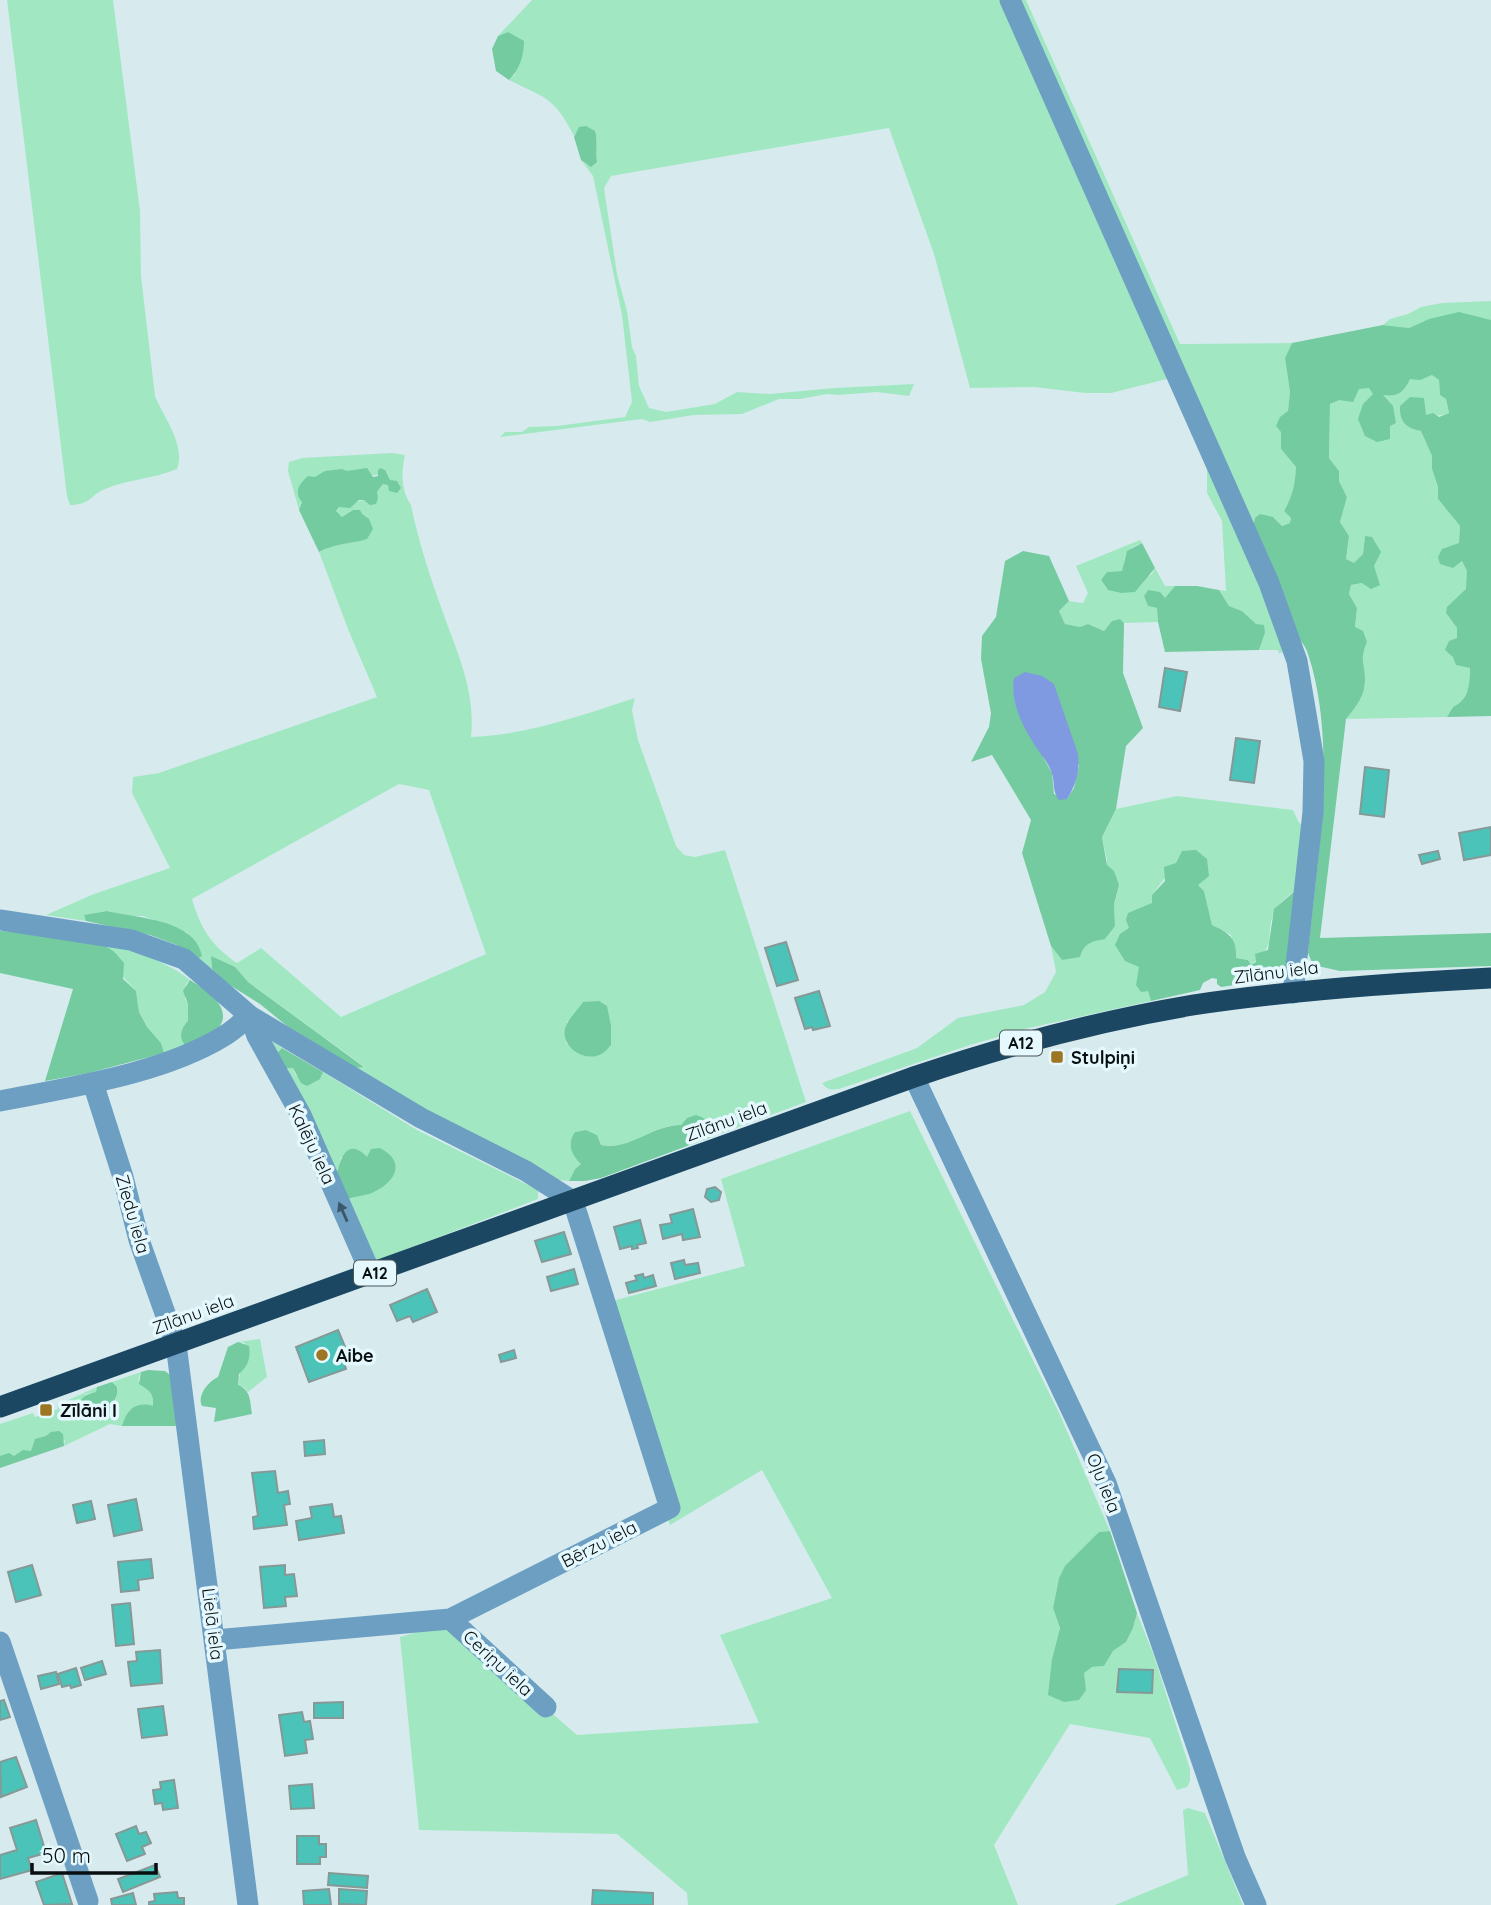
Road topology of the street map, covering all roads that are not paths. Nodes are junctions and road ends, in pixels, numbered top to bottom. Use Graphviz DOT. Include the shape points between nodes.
graph roads {
  1 [pos="1010,0"];
  2 [pos="0,919"];
  3 [pos="1491,978"];
  4 [pos="1293,993"];
  5 [pos="250,1016"];
  6 [pos="914,1077"];
  7 [pos="93,1083"];
  8 [pos="0,1101"];
  9 [pos="573,1201"];
  10 [pos="371,1274"];
  11 [pos="176,1344"];
  12 [pos="0,1407"];
  13 [pos="450,1619"];
  14 [pos="215,1640"];
  15 [pos="0,1642"];
  16 [pos="546,1707"];
  17 [pos="88,1901"];
  18 [pos="248,1905"];
  19 [pos="1255,1905"];
  1 -- 4 [label="street" via="1269,583 1297,661 1314,761 1313,812"];
  2 -- 5 [label="street" via="131,940 184,959"];
  3 -- 4 [label="highway, Zīlānu iela / A12"];
  4 -- 6 [label="highway, Zīlānu iela / A12" via="1125,1018"];
  5 -- 7 [label="street" via="199,1049"];
  5 -- 9 [label="street" via="421,1118 526,1171"];
  10 -- 5 [label="street, Kalēju iela, one-way"];
  6 -- 9 [label="highway, Zīlānu iela / A12"];
  6 -- 19 [label="street, Oļu iela" via="1106,1483"];
  7 -- 8 [label="street"];
  7 -- 11 [label="street, Ziedu iela" via="139,1240"];
  9 -- 10 [label="highway, Zīlānu iela / A12"];
  9 -- 13 [label="street, Bērzu iela" via="670,1508"];
  10 -- 11 [label="highway, Zīlānu iela / A12"];
  11 -- 12 [label="highway, Zīlānu iela / A12"];
  11 -- 14 [label="street, Lielā iela"];
  13 -- 14 [label="street, Bērzu iela"];
  13 -- 16 [label="street, Ceriņu iela"];
  14 -- 18 [label="street, Lielā iela"];
  15 -- 17 [label="street"];
}
